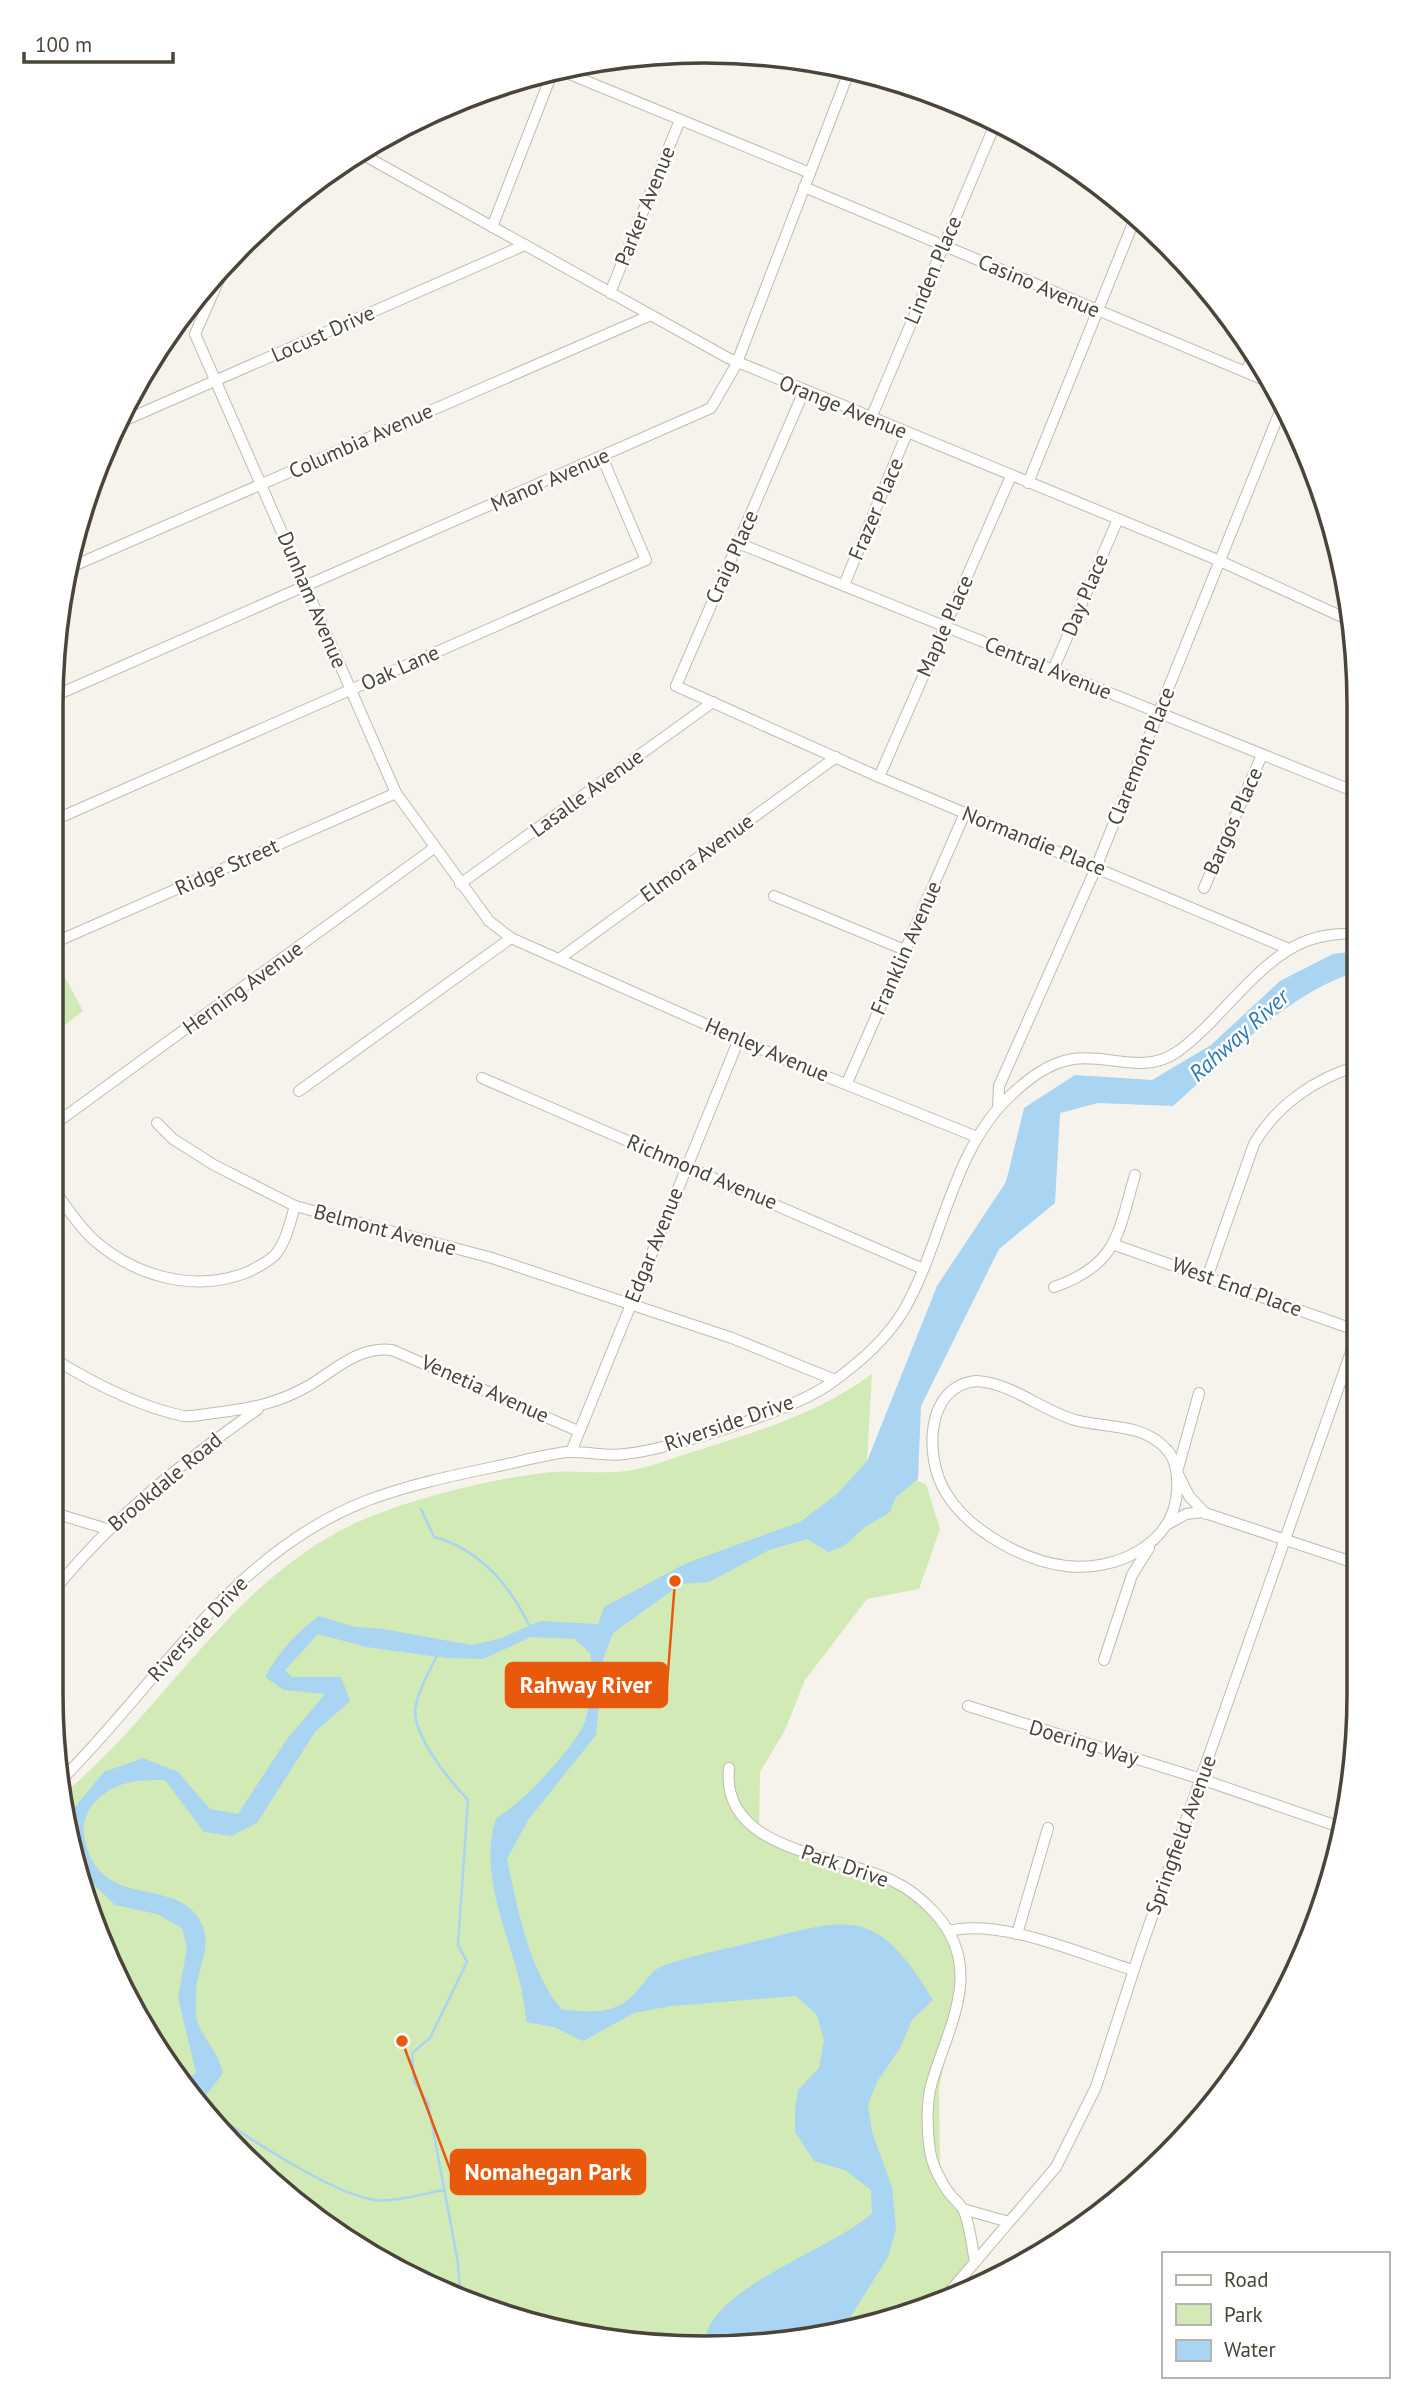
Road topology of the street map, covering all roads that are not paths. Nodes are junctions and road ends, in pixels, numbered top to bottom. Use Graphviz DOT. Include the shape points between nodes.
graph roads {
  1 [pos="572,77"];
  2 [pos="846,79"];
  3 [pos="550,82"];
  4 [pos="680,120"];
  5 [pos="992,131"];
  6 [pos="369,158"];
  7 [pos="810,173"];
  8 [pos="804,187"];
  9 [pos="1132,226"];
  10 [pos="492,227"];
  11 [pos="524,245"];
  12 [pos="944,246"];
  13 [pos="213,293"];
  14 [pos="610,293"];
  15 [pos="1098,310"];
  16 [pos="651,316"];
  17 [pos="737,362"];
  18 [pos="1249,364"];
  19 [pos="1245,372"];
  20 [pos="1257,377"];
  21 [pos="216,380"];
  22 [pos="804,391"];
  23 [pos="1278,416"];
  24 [pos="131,418"];
  25 [pos="871,418"];
  26 [pos="907,433"];
  27 [pos="602,457"];
  28 [pos="1011,476"];
  29 [pos="1028,483"];
  30 [pos="262,484"];
  31 [pos="1118,519"];
  32 [pos="738,542"];
  33 [pos="1220,561"];
  34 [pos="79,564"];
  35 [pos="844,586"];
  36 [pos="307,587"];
  37 [pos="1341,616"];
  38 [pos="945,626"];
  39 [pos="1054,670"];
  40 [pos="351,690"];
  41 [pos="63,692"];
  42 [pos="713,702"];
  43 [pos="1158,713"];
  44 [pos="1262,755"];
  45 [pos="835,757"];
  46 [pos="879,777"];
  47 [pos="1347,789"];
  48 [pos="396,793"];
  49 [pos="965,813"];
  50 [pos="63,816"];
  51 [pos="434,848"];
  52 [pos="1096,867"];
  53 [pos="460,884"];
  54 [pos="1204,888"];
  55 [pos="774,897"];
  56 [pos="1347,934"];
  57 [pos="511,938"];
  58 [pos="63,939"];
  59 [pos="1289,949"];
  60 [pos="905,950"];
  61 [pos="559,959"];
  62 [pos="739,1038"];
  63 [pos="1347,1070"];
  64 [pos="482,1078"];
  65 [pos="847,1083"];
  66 [pos="299,1091"];
  67 [pos="998,1108"];
  68 [pos="63,1118"];
  69 [pos="157,1123"];
  70 [pos="977,1137"];
  71 [pos="687,1166"];
  72 [pos="1136,1175"];
  73 [pos="63,1203"];
  74 [pos="295,1206"];
  75 [pos="1115,1245"];
  76 [pos="921,1268"];
  77 [pos="1208,1275"];
  78 [pos="1055,1287"];
  79 [pos="630,1304"];
  80 [pos="1347,1328"];
  81 [pos="63,1364"];
  82 [pos="1347,1364"];
  83 [pos="835,1380"];
  84 [pos="1199,1392"];
  85 [pos="258,1408"];
  86 [pos="578,1430"];
  87 [pos="571,1452"];
  88 [pos="1177,1472"];
  89 [pos="1207,1514"];
  90 [pos="63,1516"];
  91 [pos="1167,1526"];
  92 [pos="107,1529"];
  93 [pos="1286,1540"];
  94 [pos="1347,1560"];
  95 [pos="63,1580"];
  96 [pos="1104,1660"];
  97 [pos="968,1706"];
  98 [pos="729,1768"];
  99 [pos="68,1774"];
  100 [pos="1201,1779"];
  101 [pos="1334,1825"];
  102 [pos="1048,1828"];
  103 [pos="948,1931"];
  104 [pos="1017,1934"];
  105 [pos="1133,1970"];
  106 [pos="963,2209"];
  107 [pos="1009,2222"];
  108 [pos="975,2262"];
  109 [pos="960,2281"];
  110 [pos="957,2284"];
  1 -- 4 [label="street"];
  2 -- 7 [label="street, Manor Avenue"];
  3 -- 10 [label="street"];
  4 -- 7 [label="street"];
  4 -- 14 [label="street, Parker Avenue"];
  5 -- 12 [label="street, Linden Place"];
  6 -- 10 [label="street, Orange Avenue"];
  7 -- 8 [label="street, Manor Avenue"];
  8 -- 12 [label="street, Casino Avenue"];
  8 -- 17 [label="street, Manor Avenue"];
  9 -- 15 [label="street"];
  10 -- 11 [label="street, Orange Avenue"];
  11 -- 14 [label="street, Orange Avenue"];
  11 -- 21 [label="street, Locust Drive"];
  12 -- 15 [label="street, Casino Avenue"];
  12 -- 25 [label="street, Linden Place"];
  13 -- 21 [label="street, Dunham Avenue" via="195,334"];
  14 -- 16 [label="street, Orange Avenue"];
  15 -- 19 [label="street, Casino Avenue"];
  15 -- 29 [label="street"];
  16 -- 17 [label="street, Orange Avenue"];
  16 -- 30 [label="street, Columbia Avenue"];
  17 -- 22 [label="street, Orange Avenue"];
  17 -- 27 [label="street, Manor Avenue" via="711,408"];
  18 -- 19 [label="street"];
  19 -- 20 [label="street, Casino Avenue"];
  21 -- 24 [label="street, Locust Drive"];
  21 -- 30 [label="street, Dunham Avenue"];
  22 -- 25 [label="street, Orange Avenue"];
  22 -- 32 [label="street, Craig Place"];
  23 -- 33 [label="street, Claremont Place"];
  25 -- 26 [label="street, Orange Avenue"];
  26 -- 28 [label="street, Orange Avenue"];
  26 -- 35 [label="street, Frazer Place"];
  27 -- 36 [label="street, Manor Avenue"];
  27 -- 40 [label="street, Oak Lane" via="646,560"];
  28 -- 29 [label="street, Orange Avenue"];
  28 -- 38 [label="street, Maple Place"];
  29 -- 31 [label="street, Orange Avenue"];
  30 -- 34 [label="street, Columbia Avenue"];
  30 -- 36 [label="street, Dunham Avenue"];
  31 -- 33 [label="street, Orange Avenue"];
  31 -- 39 [label="street, Day Place"];
  32 -- 35 [label="street, Central Avenue"];
  32 -- 42 [label="street, Craig Place" via="676,686"];
  33 -- 37 [label="street, Orange Avenue"];
  33 -- 43 [label="street, Claremont Place"];
  35 -- 38 [label="street, Central Avenue"];
  36 -- 40 [label="street, Dunham Avenue"];
  36 -- 41 [label="street, Manor Avenue"];
  38 -- 39 [label="street, Central Avenue"];
  38 -- 46 [label="street, Maple Place"];
  39 -- 43 [label="street, Central Avenue"];
  40 -- 48 [label="street, Dunham Avenue"];
  40 -- 50 [label="street, Oak Lane"];
  42 -- 45 [label="street, Normandie Place"];
  42 -- 53 [label="street, Lasalle Avenue"];
  43 -- 44 [label="street, Central Avenue"];
  43 -- 52 [label="street, Claremont Place"];
  44 -- 47 [label="street, Central Avenue"];
  44 -- 54 [label="street, Bargos Place"];
  45 -- 46 [label="street, Normandie Place"];
  45 -- 61 [label="street, Elmora Avenue"];
  46 -- 49 [label="street, Normandie Place"];
  48 -- 51 [label="street, Dunham Avenue"];
  48 -- 58 [label="street, Ridge Street"];
  49 -- 52 [label="street, Normandie Place"];
  49 -- 60 [label="street, Franklin Avenue"];
  51 -- 53 [label="street, Dunham Avenue"];
  51 -- 68 [label="street, Herning Avenue"];
  52 -- 59 [label="street, Normandie Place"];
  52 -- 67 [label="street, Claremont Place" via="999,1086"];
  53 -- 57 [label="street, Dunham Avenue" via="489,921"];
  55 -- 60 [label="street"];
  56 -- 59 [label="street" via="1324,936"];
  57 -- 61 [label="street, Dunham Avenue"];
  57 -- 66 [label="street"];
  59 -- 67 [label="street, Riverside Drive" via="1169,1057 1145,1065 1088,1058 1058,1063 1027,1081"];
  60 -- 65 [label="street, Franklin Avenue"];
  61 -- 62 [label="street, Henley Avenue"];
  62 -- 65 [label="street, Henley Avenue"];
  62 -- 71 [label="street, Edgar Avenue"];
  63 -- 77 [label="street" via="1307,1089 1262,1129"];
  64 -- 71 [label="street, Richmond Avenue"];
  65 -- 70 [label="street, Henley Avenue"];
  67 -- 70 [label="street, Riverside Drive"];
  69 -- 74 [label="street, Belmont Avenue" via="214,1165"];
  70 -- 76 [label="street, Riverside Drive"];
  71 -- 76 [label="street, Richmond Avenue"];
  71 -- 79 [label="street, Edgar Avenue"];
  72 -- 75 [label="street"];
  73 -- 74 [label="street" via="82,1229 138,1269 212,1283 267,1262 282,1245"];
  74 -- 79 [label="street, Belmont Avenue" via="492,1258"];
  75 -- 77 [label="street, West End Place"];
  75 -- 78 [label="street" via="1087,1273"];
  76 -- 83 [label="street, Riverside Drive" via="904,1309 888,1331"];
  77 -- 80 [label="street, West End Place"];
  79 -- 83 [label="street, Belmont Avenue" via="732,1338"];
  79 -- 86 [label="street, Edgar Avenue"];
  81 -- 85 [label="street" via="106,1387 185,1416"];
  82 -- 93 [label="street, Springfield Avenue"];
  83 -- 87 [label="street, Riverside Drive" via="778,1409 648,1451 616,1455"];
  84 -- 88 [label="street"];
  85 -- 86 [label="street, Venetia Avenue" via="311,1385 353,1357 381,1349"];
  85 -- 92 [label="street, Brookdale Road" via="186,1460"];
  86 -- 87 [label="street, Edgar Avenue"];
  87 -- 99 [label="street, Riverside Drive" via="426,1482 364,1501 309,1530 220,1599"];
  88 -- 89 [label="street" via="1189,1496"];
  88 -- 91 [label="street" via="1176,1500"];
  88 -- 91 [label="street" via="1170,1454 1136,1429 1076,1420 987,1382 953,1387 938,1408 933,1441 941,1485 964,1515 1000,1541 1050,1563 1097,1566 1131,1555"];
  89 -- 91 [label="street" via="1186,1514"];
  89 -- 93 [label="street"];
  90 -- 92 [label="street"];
  91 -- 96 [label="street" via="1132,1575"];
  92 -- 95 [label="street, Brookdale Road"];
  93 -- 94 [label="street"];
  93 -- 100 [label="street, Springfield Avenue"];
  97 -- 100 [label="street, Doering Way"];
  98 -- 103 [label="street, Park Drive" via="732,1800 759,1832 891,1880 926,1905"];
  100 -- 101 [label="street, Doering Way"];
  100 -- 105 [label="street, Springfield Avenue"];
  102 -- 104 [label="street"];
  103 -- 104 [label="street" via="981,1926"];
  103 -- 106 [label="street, Park Drive" via="961,1980 960,2004 930,2085 930,2153 949,2194"];
  104 -- 105 [label="street"];
  105 -- 107 [label="street, Springfield Avenue" via="1096,2087 1056,2167"];
  106 -- 107 [label="street"];
  106 -- 108 [label="street, Park Drive"];
  107 -- 108 [label="street, Springfield Avenue"];
  108 -- 109 [label="street, Springfield Avenue"];
  109 -- 110 [label="street, Springfield Avenue"];
}
